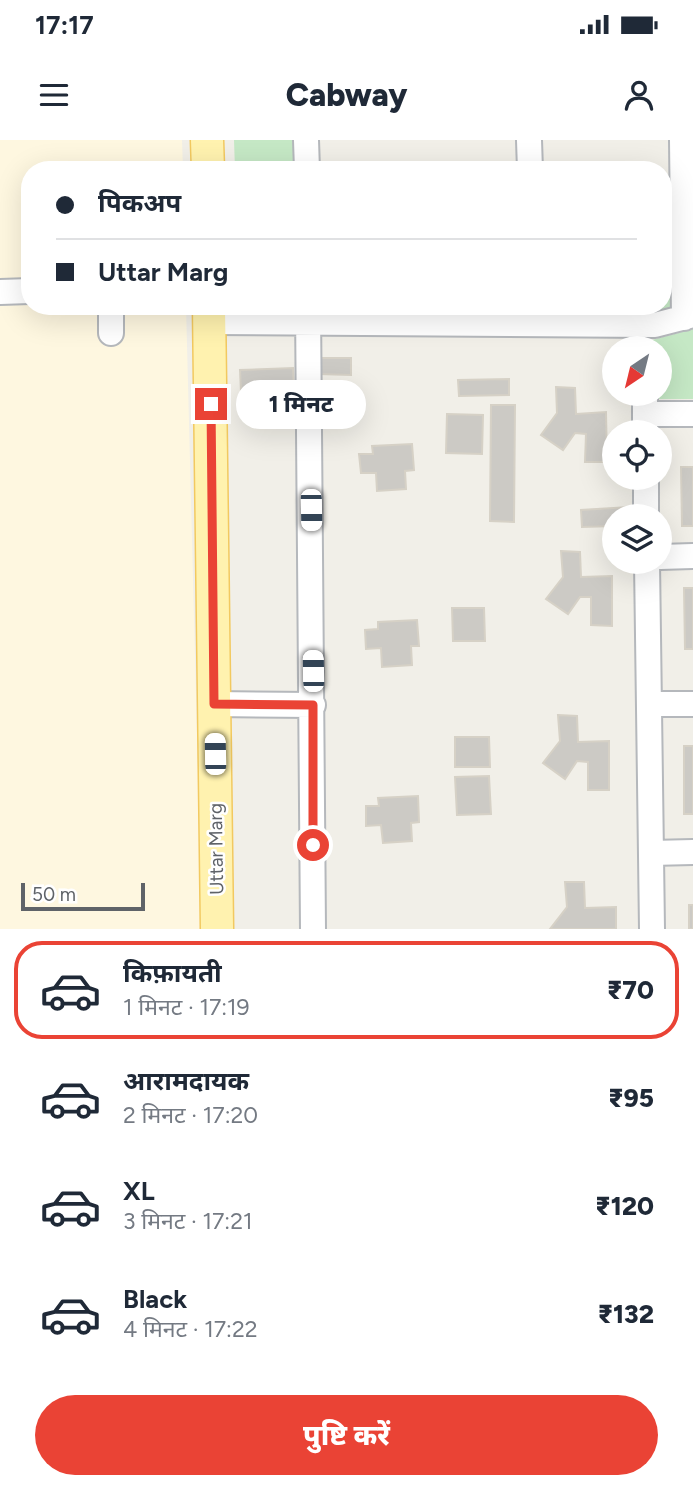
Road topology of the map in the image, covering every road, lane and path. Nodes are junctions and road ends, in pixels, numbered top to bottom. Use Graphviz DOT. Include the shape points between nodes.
graph roads {
  1 [pos="207,140"];
  2 [pos="306,140"];
  3 [pos="529,140"];
  4 [pos="682,140"];
  5 [pos="208,161"];
  6 [pos="307,161"];
  7 [pos="530,161"];
  8 [pos="21,291"];
  9 [pos="0,292"];
  10 [pos="111,315"];
  11 [pos="210,315"];
  12 [pos="308,315"];
  13 [pos="323,315"];
  14 [pos="688,317"];
  15 [pos="111,333"];
  16 [pos="629,336"];
  17 [pos="645,336"];
  18 [pos="645,413"];
  19 [pos="693,414"];
  20 [pos="693,556"];
  21 [pos="672,557"];
  22 [pos="647,574"];
  23 [pos="214,704"];
  24 [pos="649,704"];
  25 [pos="693,704"];
  26 [pos="313,705"];
  27 [pos="693,852"];
  28 [pos="651,853"];
  29 [pos="217,929"];
  30 [pos="313,929"];
  31 [pos="652,929"];
  1 -- 5 [label="main road"];
  2 -- 6 [label="street"];
  3 -- 7 [label="street"];
  4 -- 14 [label="street"];
  8 -- 9 [label="street"];
  10 -- 15 [label="street"];
  11 -- 23 [label="main road, Uttar Marg"];
  12 -- 26 [label="street"];
  13 -- 16 [label="street"];
  14 -- 17 [label="street" via="655,325"];
  18 -- 19 [label="street"];
  20 -- 21 [label="street"];
  22 -- 24 [label="street"];
  23 -- 26 [label="street"];
  23 -- 29 [label="main road, Uttar Marg"];
  24 -- 25 [label="street"];
  24 -- 28 [label="street"];
  26 -- 30 [label="street"];
  27 -- 28 [label="street"];
  28 -- 31 [label="street"];
}
